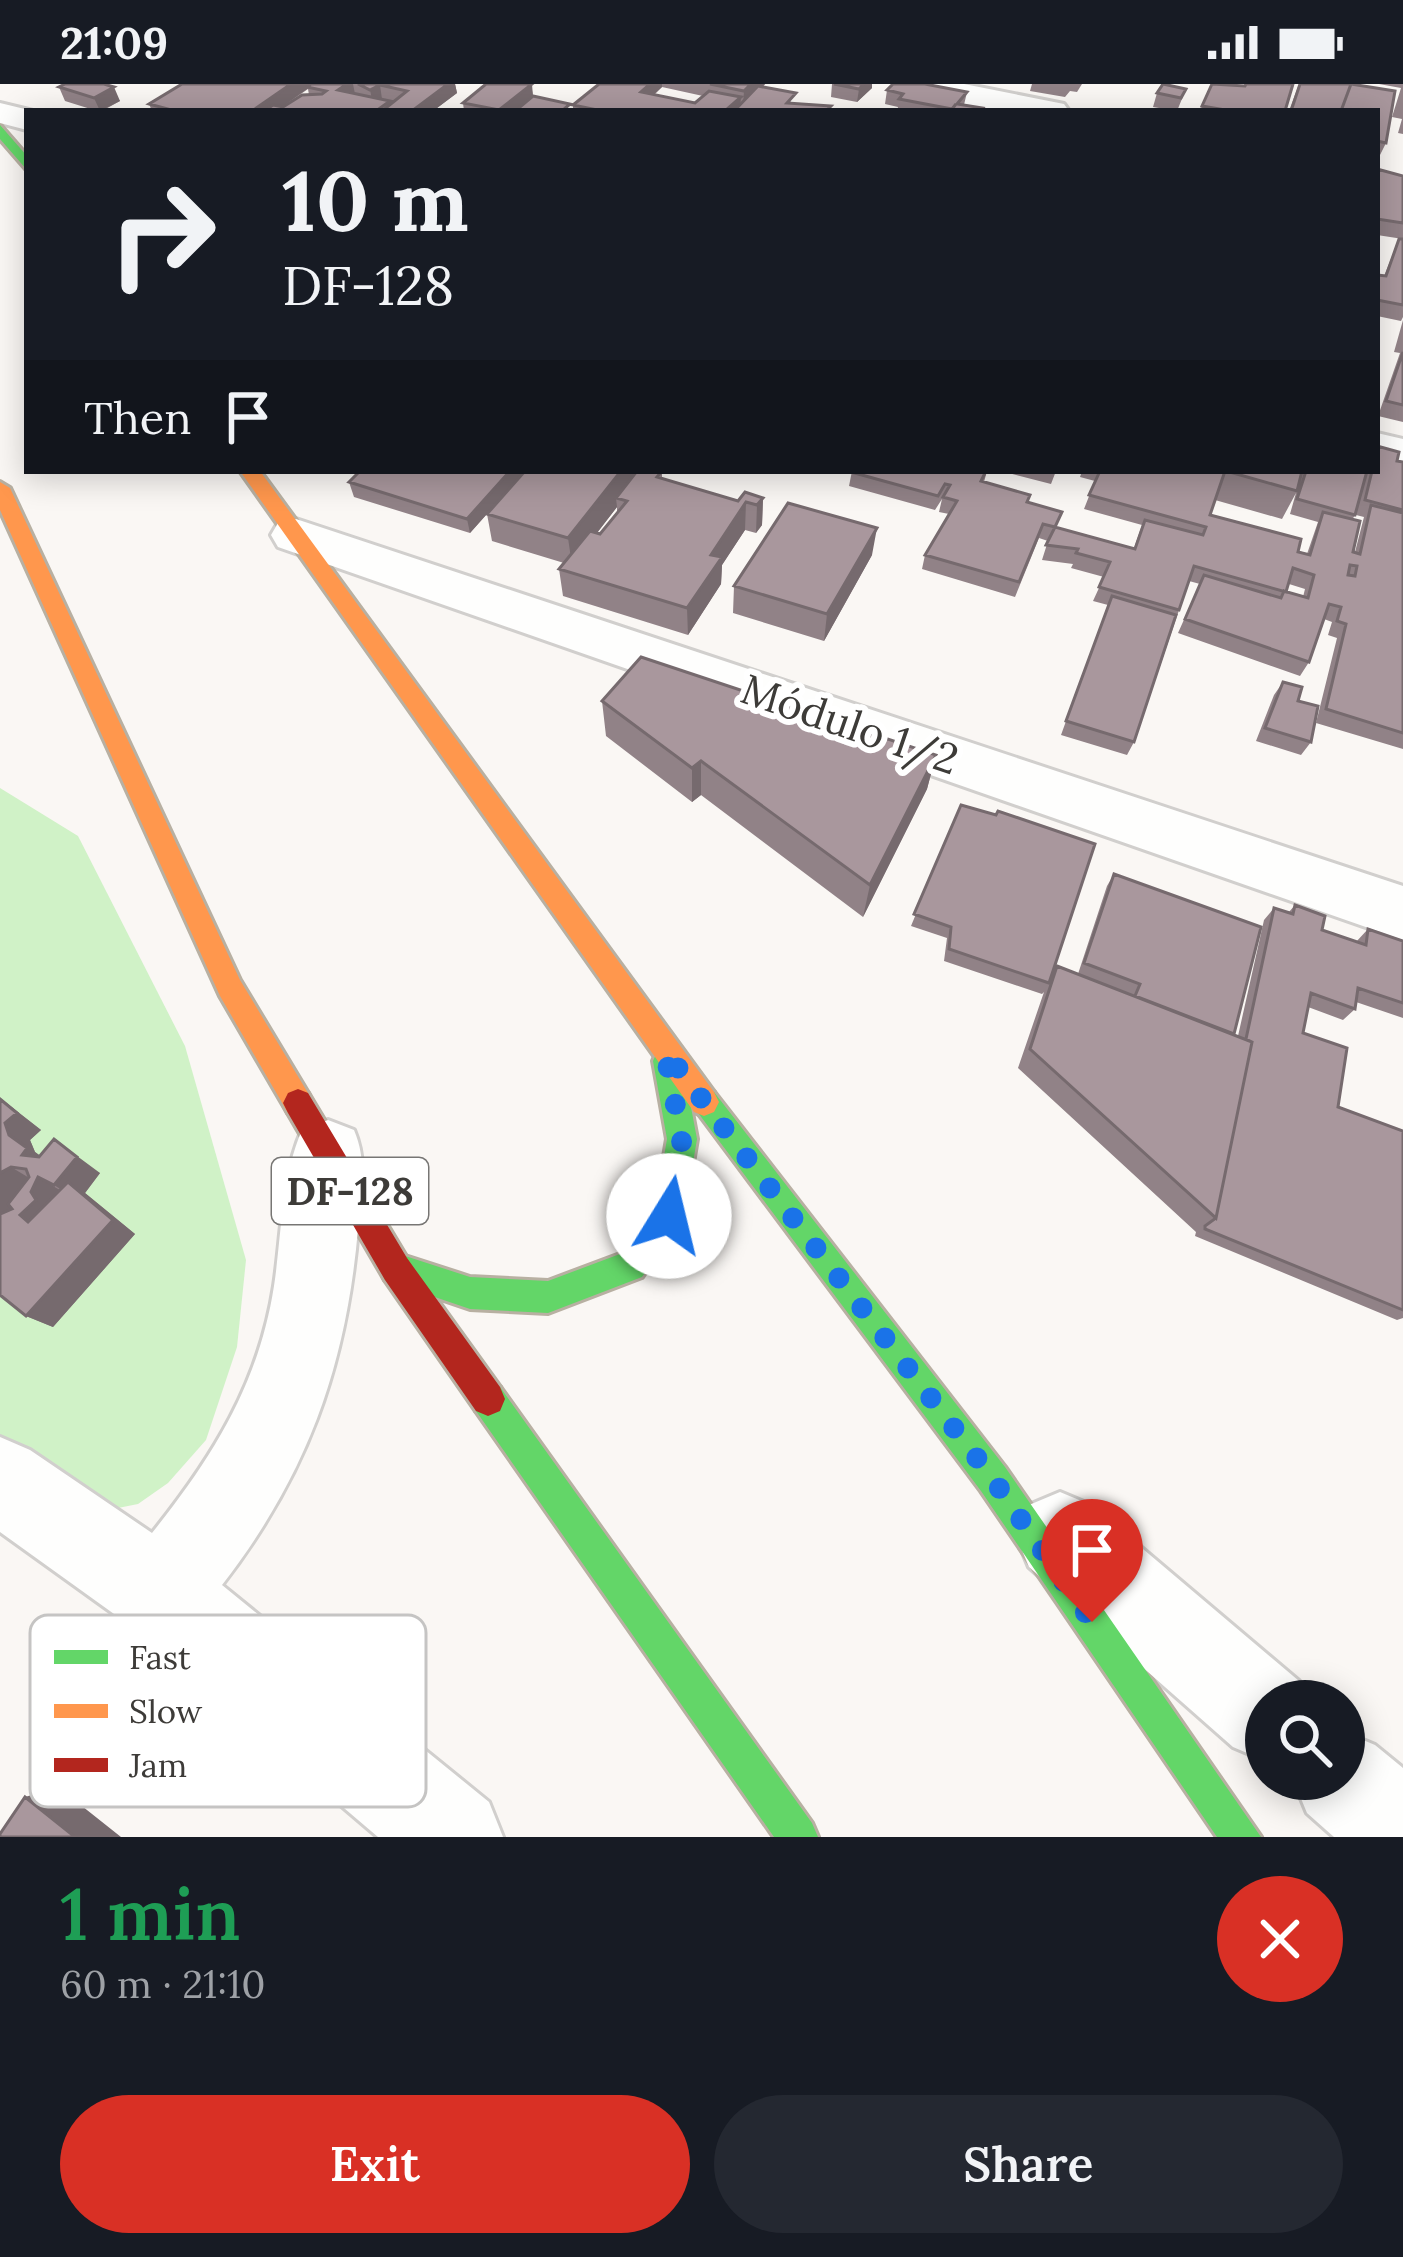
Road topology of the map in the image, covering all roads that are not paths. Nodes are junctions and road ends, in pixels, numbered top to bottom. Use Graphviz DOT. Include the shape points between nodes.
graph roads {
  1 [pos="912,84"];
  2 [pos="1036,108"];
  3 [pos="0,129"];
  4 [pos="24,162"];
  5 [pos="252,474"];
  6 [pos="0,488"];
  7 [pos="296,535"];
  8 [pos="14,543"];
  9 [pos="1403,913"];
  10 [pos="665,1051"];
  11 [pos="328,1155"];
  12 [pos="396,1269"];
  13 [pos="993,1479"];
  14 [pos="0,1480"];
  15 [pos="160,1592"];
  16 [pos="188,1615"];
  17 [pos="1245,1696"];
  18 [pos="1365,1800"];
  19 [pos="418,1807"];
  20 [pos="1403,1832"];
  21 [pos="454,1837"];
  22 [pos="798,1837"];
  23 [pos="1241,1837"];
  1 -- 2 [label="street"];
  3 -- 4 [label="main road"];
  5 -- 7 [label="main road"];
  6 -- 8 [label="main road, DF-128 / DF-128"];
  7 -- 9 [label="street, Módulo 1/2"];
  7 -- 10 [label="main road"];
  8 -- 11 [label="main road, DF-128 / DF-128" via="230,988"];
  10 -- 12 [label="main road" via="679,1158 669,1216 631,1266 548,1297 470,1292"];
  10 -- 13 [label="main road"];
  11 -- 12 [label="main road, DF-128 / DF-128"];
  11 -- 15 [label="street" via="301,1354 258,1460"];
  12 -- 22 [label="main road, DF-128 / DF-128"];
  13 -- 17 [label="street"];
  13 -- 23 [label="main road"];
  14 -- 15 [label="street"];
  15 -- 16 [label="street"];
  18 -- 20 [label="street"];
  19 -- 21 [label="street"];
}
